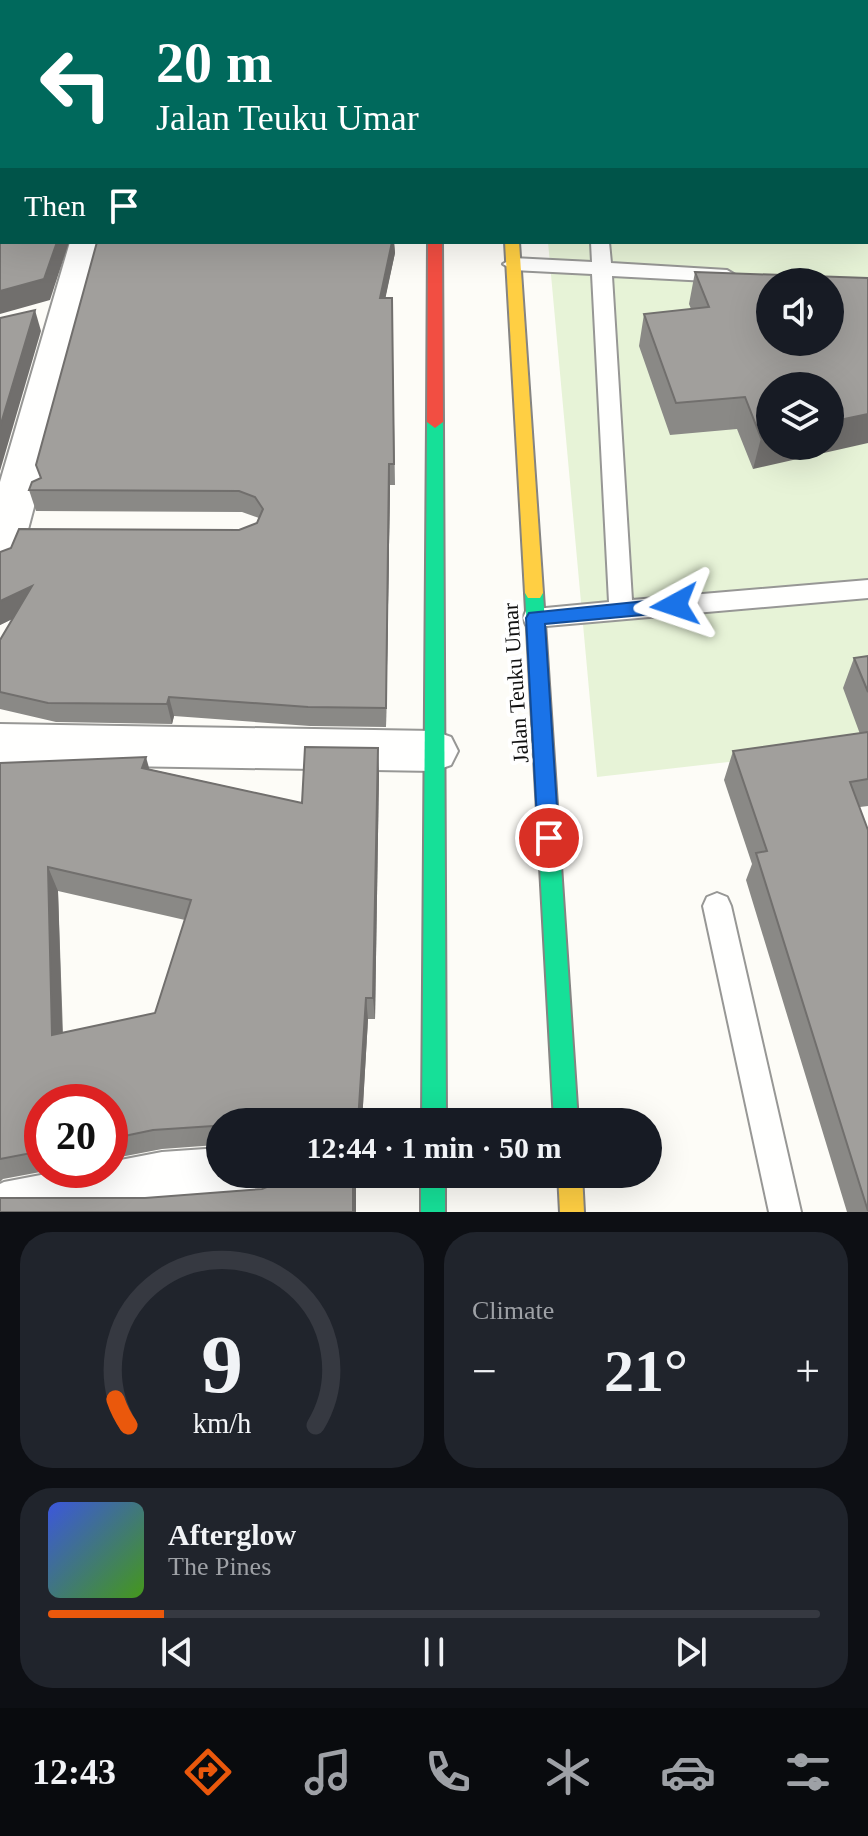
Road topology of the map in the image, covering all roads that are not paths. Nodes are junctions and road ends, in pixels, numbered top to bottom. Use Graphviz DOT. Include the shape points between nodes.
graph roads {
  1 [pos="86,244"];
  2 [pos="435,244"];
  3 [pos="512,244"];
  4 [pos="600,244"];
  5 [pos="513,264"];
  6 [pos="603,269"];
  7 [pos="745,277"];
  8 [pos="69,309"];
  9 [pos="27,319"];
  10 [pos="16,539"];
  11 [pos="868,589"];
  12 [pos="621,609"];
  13 [pos="535,618"];
  14 [pos="0,744"];
  15 [pos="434,751"];
  16 [pos="717,906"];
  17 [pos="434,1108"];
  18 [pos="565,1108"];
  19 [pos="206,1178"];
  20 [pos="433,1188"];
  21 [pos="571,1188"];
  22 [pos="4,1212"];
  23 [pos="433,1212"];
  24 [pos="572,1212"];
  25 [pos="785,1212"];
  1 -- 8 [label="street"];
  2 -- 15 [label="highway"];
  3 -- 5 [label="highway, Jalan Teuku Umar"];
  4 -- 6 [label="lane"];
  5 -- 6 [label="lane"];
  5 -- 13 [label="highway, Jalan Teuku Umar"];
  6 -- 7 [label="lane"];
  6 -- 12 [label="lane"];
  8 -- 9 [label="street"];
  8 -- 10 [label="street"];
  11 -- 12 [label="lane"];
  12 -- 13 [label="lane"];
  13 -- 18 [label="highway, Jalan Teuku Umar"];
  14 -- 15 [label="street"];
  15 -- 17 [label="highway"];
  16 -- 25 [label="lane"];
  19 -- 22 [label="street" via="162,1181"];
  20 -- 23 [label="highway"];
  21 -- 24 [label="highway"];
}
